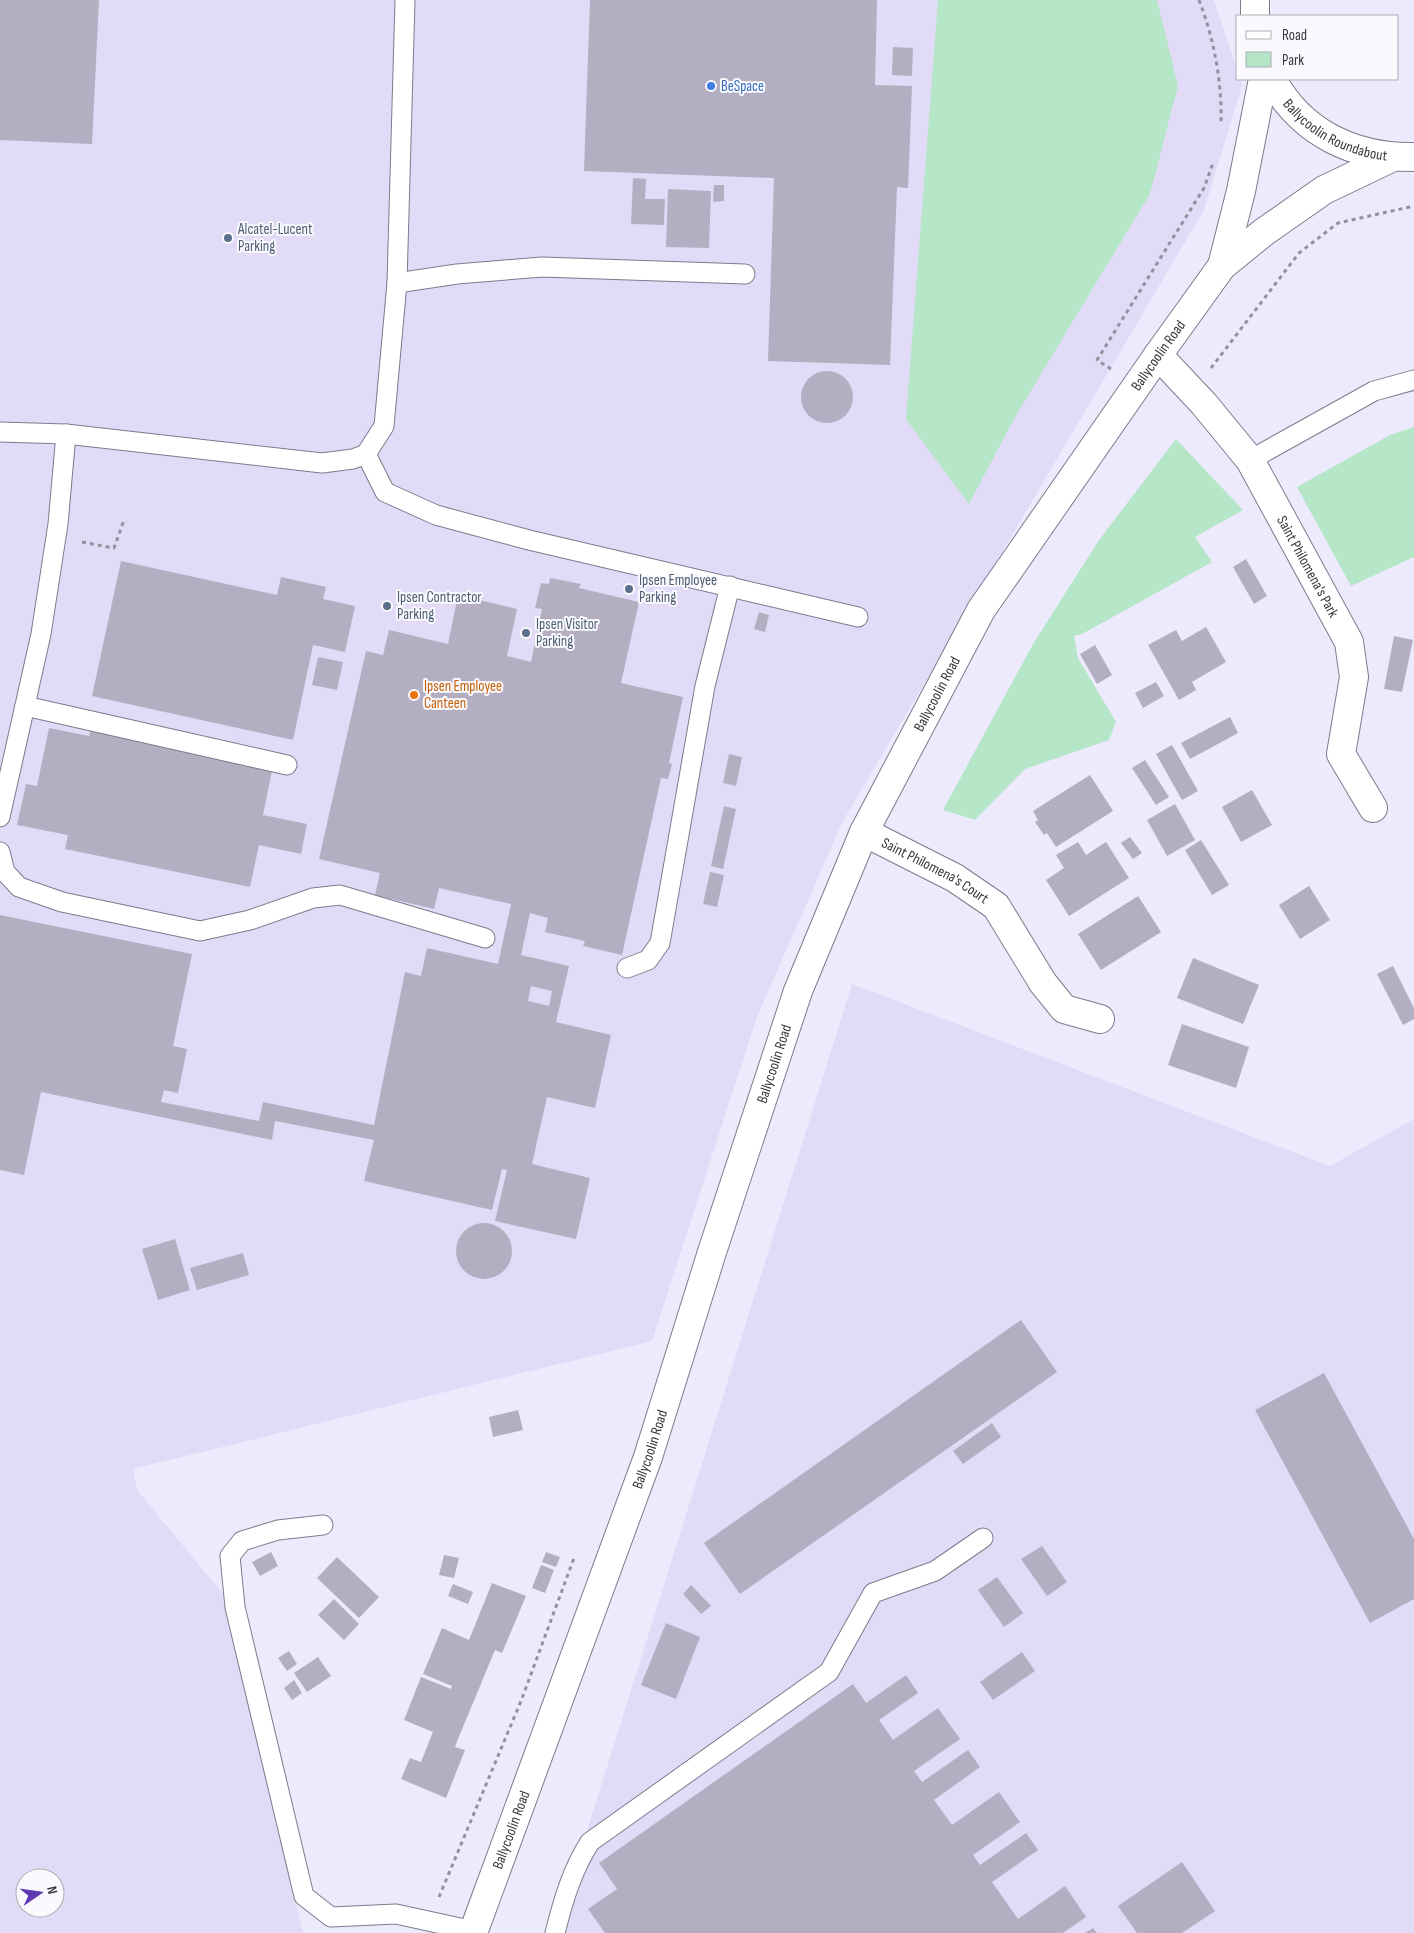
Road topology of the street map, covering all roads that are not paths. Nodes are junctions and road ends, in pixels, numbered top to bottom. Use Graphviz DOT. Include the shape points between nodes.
graph roads {
  1 [pos="405,0"];
  2 [pos="1263,80"];
  3 [pos="1273,80"];
  4 [pos="1403,157"];
  5 [pos="1222,266"];
  6 [pos="745,274"];
  7 [pos="397,283"];
  8 [pos="1158,355"];
  9 [pos="1414,380"];
  10 [pos="0,432"];
  11 [pos="66,434"];
  12 [pos="366,454"];
  13 [pos="1250,460"];
  14 [pos="730,586"];
  15 [pos="858,617"];
  16 [pos="25,706"];
  17 [pos="287,765"];
  18 [pos="1373,808"];
  19 [pos="0,817"];
  20 [pos="864,832"];
  21 [pos="0,852"];
  22 [pos="486,938"];
  23 [pos="627,968"];
  24 [pos="1100,1019"];
  25 [pos="323,1525"];
  26 [pos="983,1538"];
  27 [pos="473,1932"];
  28 [pos="555,1933"];
  1 -- 7 [label="lane"];
  2 -- 5 [label="main road, Ballycoolin Road"];
  3 -- 4 [label="main road, Ballycoolin Roundabout" via="1295,113 1317,131 1341,145 1366,153"];
  4 -- 5 [label="main road, Ballycoolin Road" via="1324,190"];
  5 -- 8 [label="main road, Ballycoolin Road"];
  6 -- 7 [label="lane" via="542,267"];
  7 -- 12 [label="lane" via="384,426"];
  8 -- 13 [label="main road, Saint Philomena's Park"];
  8 -- 20 [label="main road, Ballycoolin Road" via="981,610"];
  9 -- 13 [label="lane" via="1374,391"];
  10 -- 11 [label="lane"];
  11 -- 12 [label="lane" via="322,464"];
  11 -- 16 [label="lane" via="56,542"];
  12 -- 14 [label="lane" via="385,492 436,514 529,540"];
  13 -- 18 [label="main road, Saint Philomena's Park" via="1350,642 1354,677 1341,754"];
  14 -- 15 [label="lane"];
  14 -- 23 [label="lane" via="704,695 660,943 648,960"];
  16 -- 17 [label="lane"];
  16 -- 19 [label="lane"];
  20 -- 24 [label="main road, Saint Philomena's Court" via="955,878 996,906 1043,983 1064,1009"];
  20 -- 27 [label="main road, Ballycoolin Road" via="798,991 648,1457"];
  21 -- 22 [label="lane" via="4,872 19,887 62,902 200,931 250,920 313,898 340,895"];
  25 -- 27 [label="lane" via="278,1530 242,1541 230,1556 235,1607 304,1896 331,1917 396,1914"];
  26 -- 28 [label="lane" via="935,1571 873,1593 829,1672 590,1842 563,1897"];
}
